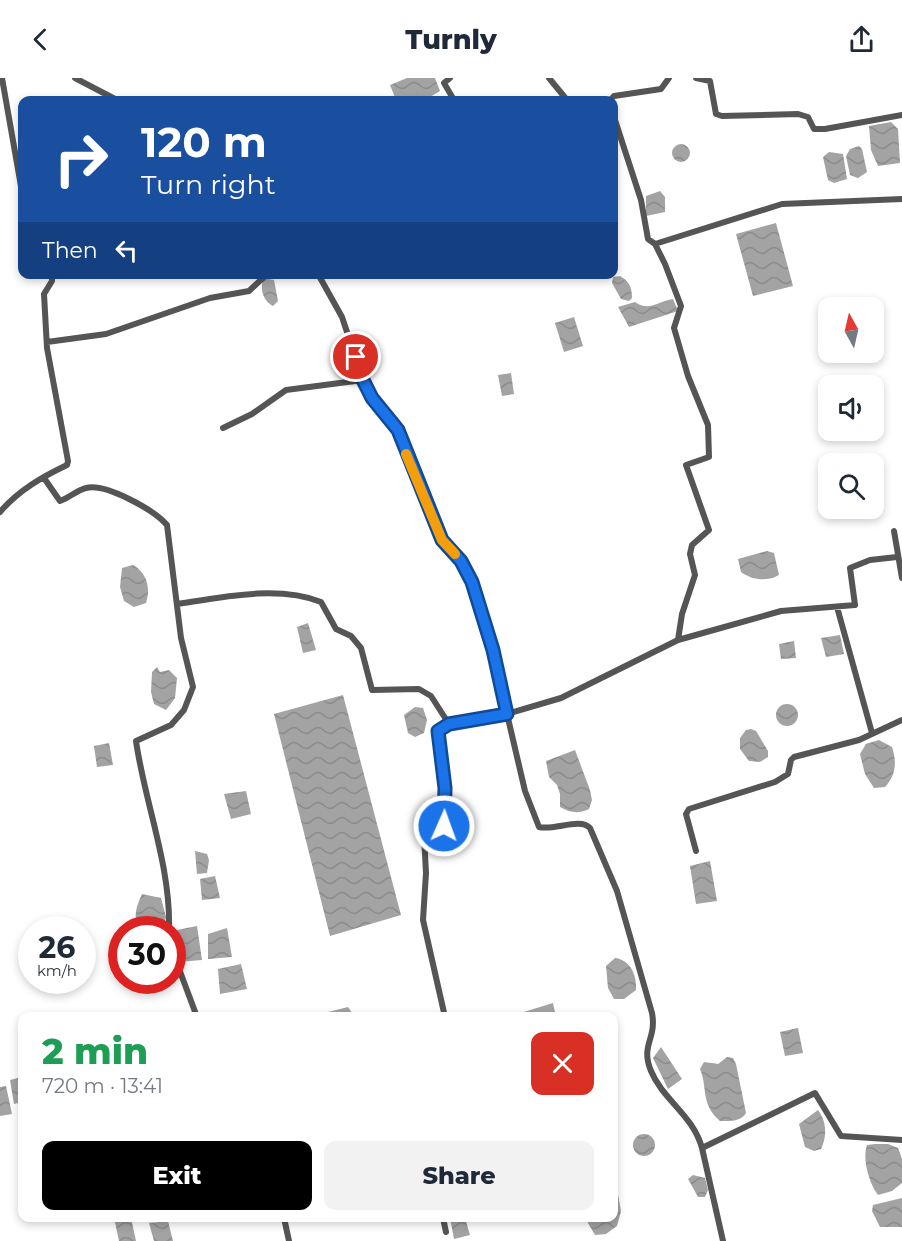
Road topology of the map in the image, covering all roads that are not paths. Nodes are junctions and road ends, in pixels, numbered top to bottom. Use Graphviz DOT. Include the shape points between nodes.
graph roads {
  1 [pos="2,78"];
  2 [pos="75,78"];
  3 [pos="450,78"];
  4 [pos="549,78"];
  5 [pos="669,78"];
  6 [pos="696,78"];
  7 [pos="109,96"];
  8 [pos="451,96"];
  9 [pos="564,96"];
  10 [pos="614,96"];
  11 [pos="902,116"];
  12 [pos="618,129"];
  13 [pos="18,169"];
  14 [pos="902,199"];
  15 [pos="655,244"];
  16 [pos="52,279"];
  17 [pos="262,279"];
  18 [pos="321,279"];
  19 [pos="47,342"];
  20 [pos="363,380"];
  21 [pos="223,428"];
  22 [pos="44,478"];
  23 [pos="0,512"];
  24 [pos="894,531"];
  25 [pos="897,557"];
  26 [pos="902,578"];
  27 [pos="178,604"];
  28 [pos="837,607"];
  29 [pos="678,640"];
  30 [pos="507,714"];
  31 [pos="902,720"];
  32 [pos="449,724"];
  33 [pos="872,733"];
  34 [pos="696,851"];
  35 [pos="168,916"];
  36 [pos="186,988"];
  37 [pos="195,1012"];
  38 [pos="444,1012"];
  39 [pos="902,1140"];
  40 [pos="702,1148"];
  41 [pos="285,1222"];
  42 [pos="444,1222"];
  43 [pos="446,1232"];
  44 [pos="289,1241"];
  45 [pos="723,1241"];
  1 -- 13 [label="street"];
  2 -- 7 [label="street"];
  3 -- 8 [label="street" via="444,83"];
  4 -- 9 [label="street"];
  5 -- 10 [label="street" via="661,89"];
  6 -- 11 [label="street" via="711,81 716,114 722,116 798,114 808,117 814,129"];
  12 -- 15 [label="street" via="641,200 648,239"];
  14 -- 15 [label="street" via="782,204"];
  15 -- 29 [label="street" via="681,306 674,328 708,425 709,457 686,465 709,530 692,545 695,575"];
  16 -- 19 [label="street" via="44,294"];
  17 -- 19 [label="street" via="249,291 210,298 106,334"];
  18 -- 20 [label="street" via="342,317"];
  19 -- 22 [label="street" via="52,387 69,461"];
  20 -- 21 [label="street" via="286,390"];
  20 -- 30 [label="street" via="398,430 442,540 461,561 472,582"];
  22 -- 23 [label="street" via="20,492"];
  22 -- 27 [label="street" via="60,501 84,488 105,488 165,522"];
  24 -- 25 [label="street"];
  25 -- 26 [label="street"];
  25 -- 28 [label="street" via="852,567 856,603"];
  27 -- 32 [label="street" via="266,594 321,602 336,629 351,636 361,648 372,690 420,688 431,696"];
  27 -- 35 [label="street" via="181,638 193,687 184,710 171,725 136,741"];
  28 -- 29 [label="street" via="782,611"];
  28 -- 33 [label="street"];
  29 -- 30 [label="street" via="561,698"];
  30 -- 32 [label="street"];
  30 -- 40 [label="street" via="525,791 539,827 582,824 590,828 617,891 655,1028 645,1055 658,1084 696,1130"];
  31 -- 33 [label="street"];
  32 -- 38 [label="street" via="442,726 437,738 445,788 444,826 424,836 423,920"];
  33 -- 34 [label="street" via="791,759 788,774 775,782 689,809 686,814"];
  36 -- 37 [label="street"];
  39 -- 40 [label="street" via="842,1136 815,1093"];
  40 -- 45 [label="street"];
  41 -- 44 [label="street"];
  42 -- 43 [label="street"];
}
